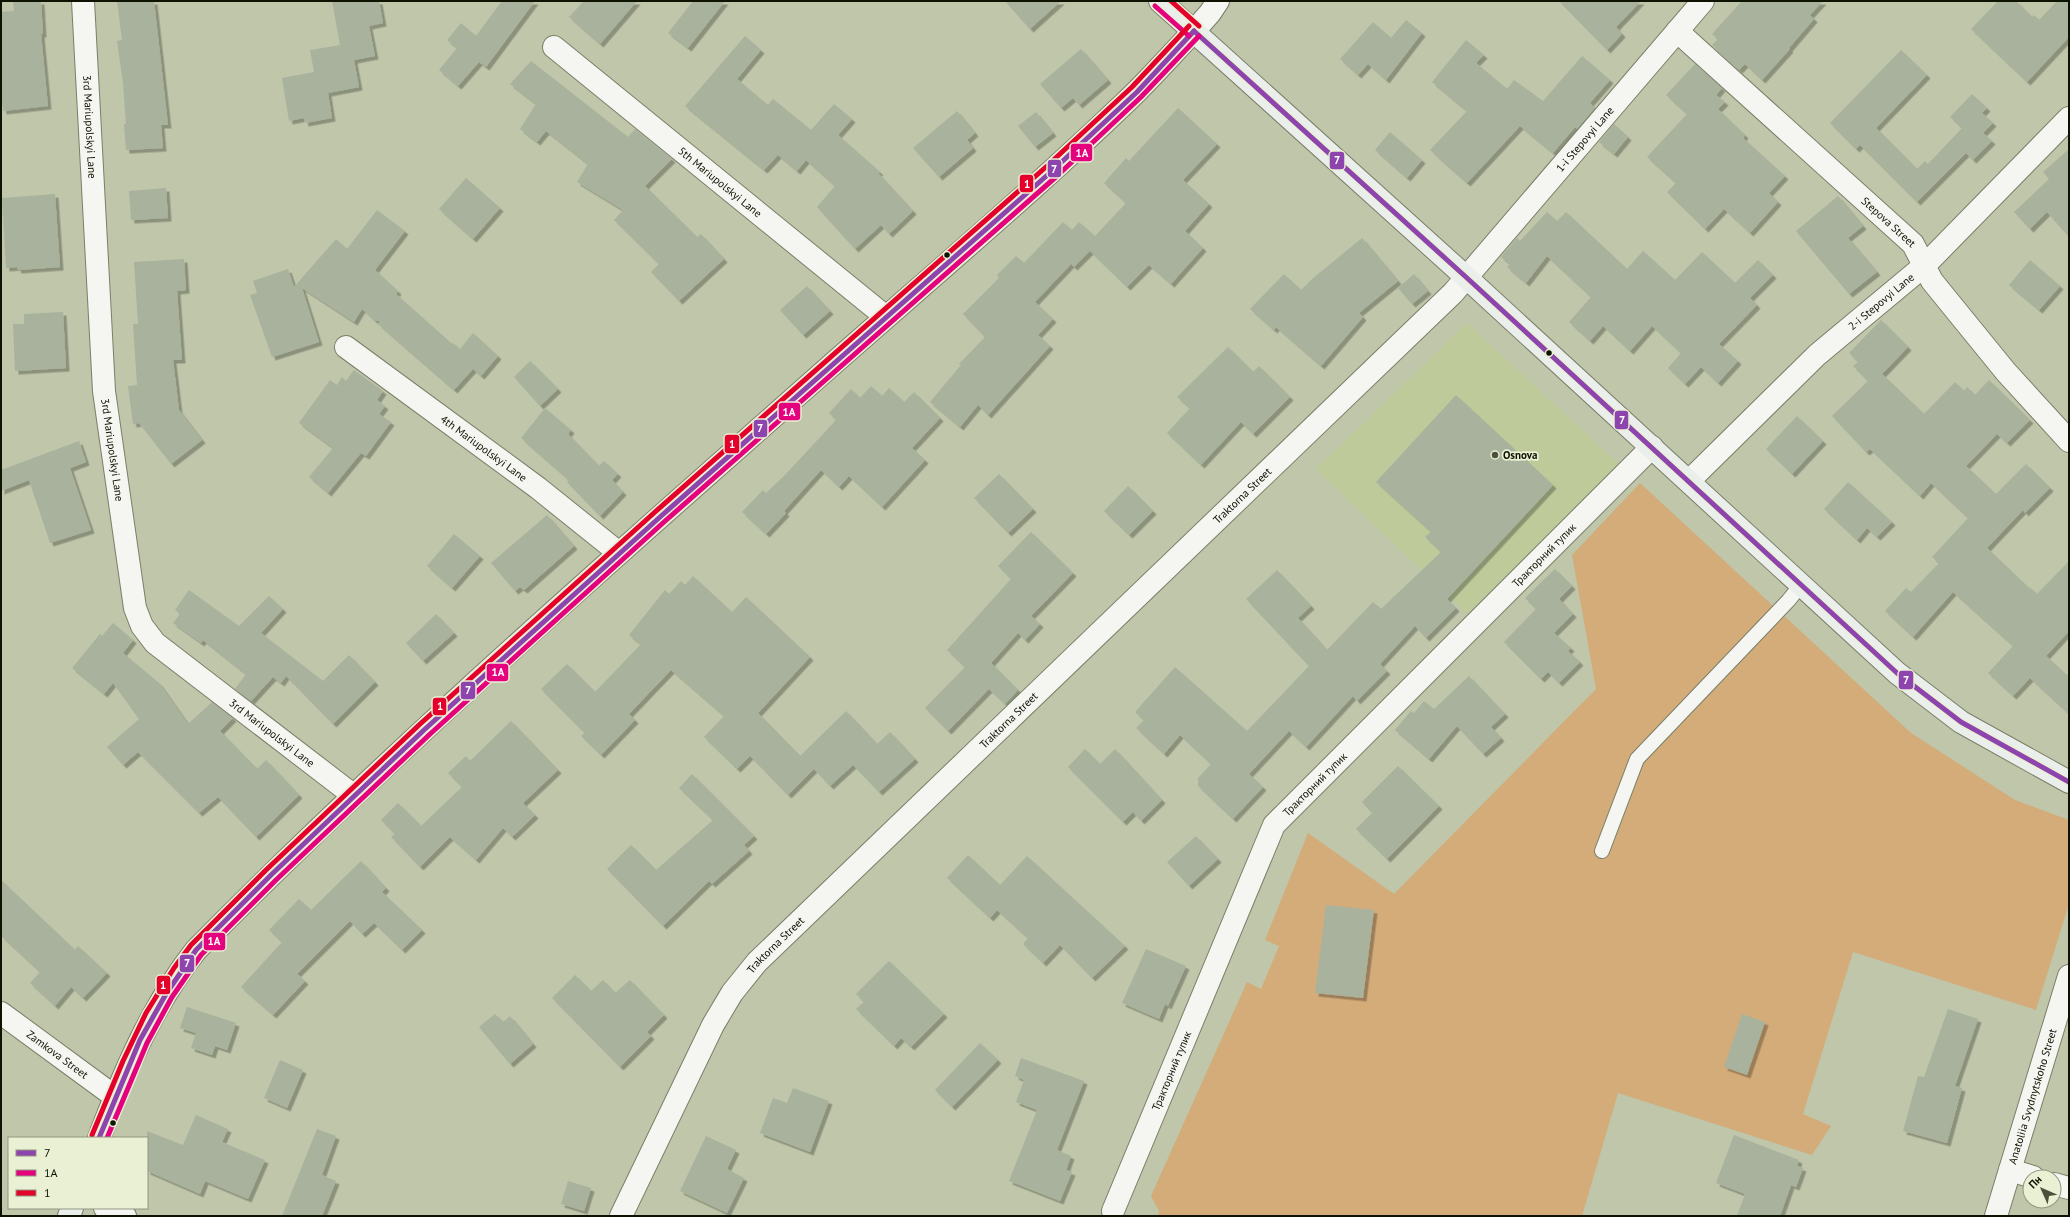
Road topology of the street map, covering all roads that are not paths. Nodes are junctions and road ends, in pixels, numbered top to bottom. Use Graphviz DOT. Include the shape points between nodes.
graph roads {
  1 [pos="83,1"];
  2 [pos="1160,1"];
  3 [pos="1218,1"];
  4 [pos="1703,1"];
  5 [pos="1194,31"];
  6 [pos="1677,31"];
  7 [pos="554,47"];
  8 [pos="2069,118"];
  9 [pos="1925,266"];
  10 [pos="1467,278"];
  11 [pos="886,317"];
  12 [pos="346,347"];
  13 [pos="2069,441"];
  14 [pos="1652,446"];
  15 [pos="1689,481"];
  16 [pos="619,553"];
  17 [pos="1801,585"];
  18 [pos="2069,782"];
  19 [pos="353,795"];
  20 [pos="1602,851"];
  21 [pos="2069,976"];
  22 [pos="1,1013"];
  23 [pos="114,1096"];
  24 [pos="98,1137"];
  25 [pos="2010,1170"];
  26 [pos="2022,1174"];
  27 [pos="108,1209"];
  28 [pos="1113,1212"];
  29 [pos="125,1216"];
  30 [pos="621,1216"];
  31 [pos="1996,1216"];
  1 -- 19 [label="street, 3rd Mariupolskyi Lane" via="104,391 135,608 142,626 155,643"];
  2 -- 5 [label="main road"];
  3 -- 5 [label="street"];
  4 -- 6 [label="street, 1-i Stepovyi Lane"];
  5 -- 10 [label="main road"];
  5 -- 11 [label="main road" via="1128,100 953,260"];
  6 -- 9 [label="street, Stepova Street" via="1913,244"];
  6 -- 10 [label="street, 1-i Stepovyi Lane"];
  7 -- 11 [label="street, 5th Mariupolskyi Lane"];
  8 -- 9 [label="street, 2-i Stepovyi Lane"];
  9 -- 13 [label="street, Stepova Street" via="1932,281 2006,372"];
  9 -- 15 [label="street, 2-i Stepovyi Lane" via="1817,355"];
  10 -- 14 [label="main road"];
  10 -- 30 [label="street, Traktorna Street" via="757,962 732,993 713,1025"];
  11 -- 16 [label="main road"];
  12 -- 16 [label="street, 4th Mariupolskyi Lane" via="538,488"];
  14 -- 15 [label="main road"];
  14 -- 28 [label="street, Тракторний тупик" via="1274,825"];
  15 -- 17 [label="main road"];
  16 -- 19 [label="main road"];
  17 -- 18 [label="main road" via="1897,673 1961,722"];
  17 -- 20 [label="lane" via="1637,759"];
  19 -- 23 [label="main road" via="196,950 155,1009"];
  21 -- 25 [label="street, Anatoliia Svydnytskoho Street"];
  22 -- 23 [label="street, Zamkova Street"];
  23 -- 24 [label="main road"];
  25 -- 26 [label="street"];
  25 -- 31 [label="street, Anatoliia Svydnytskoho Street"];
  27 -- 29 [label="street"];
}
